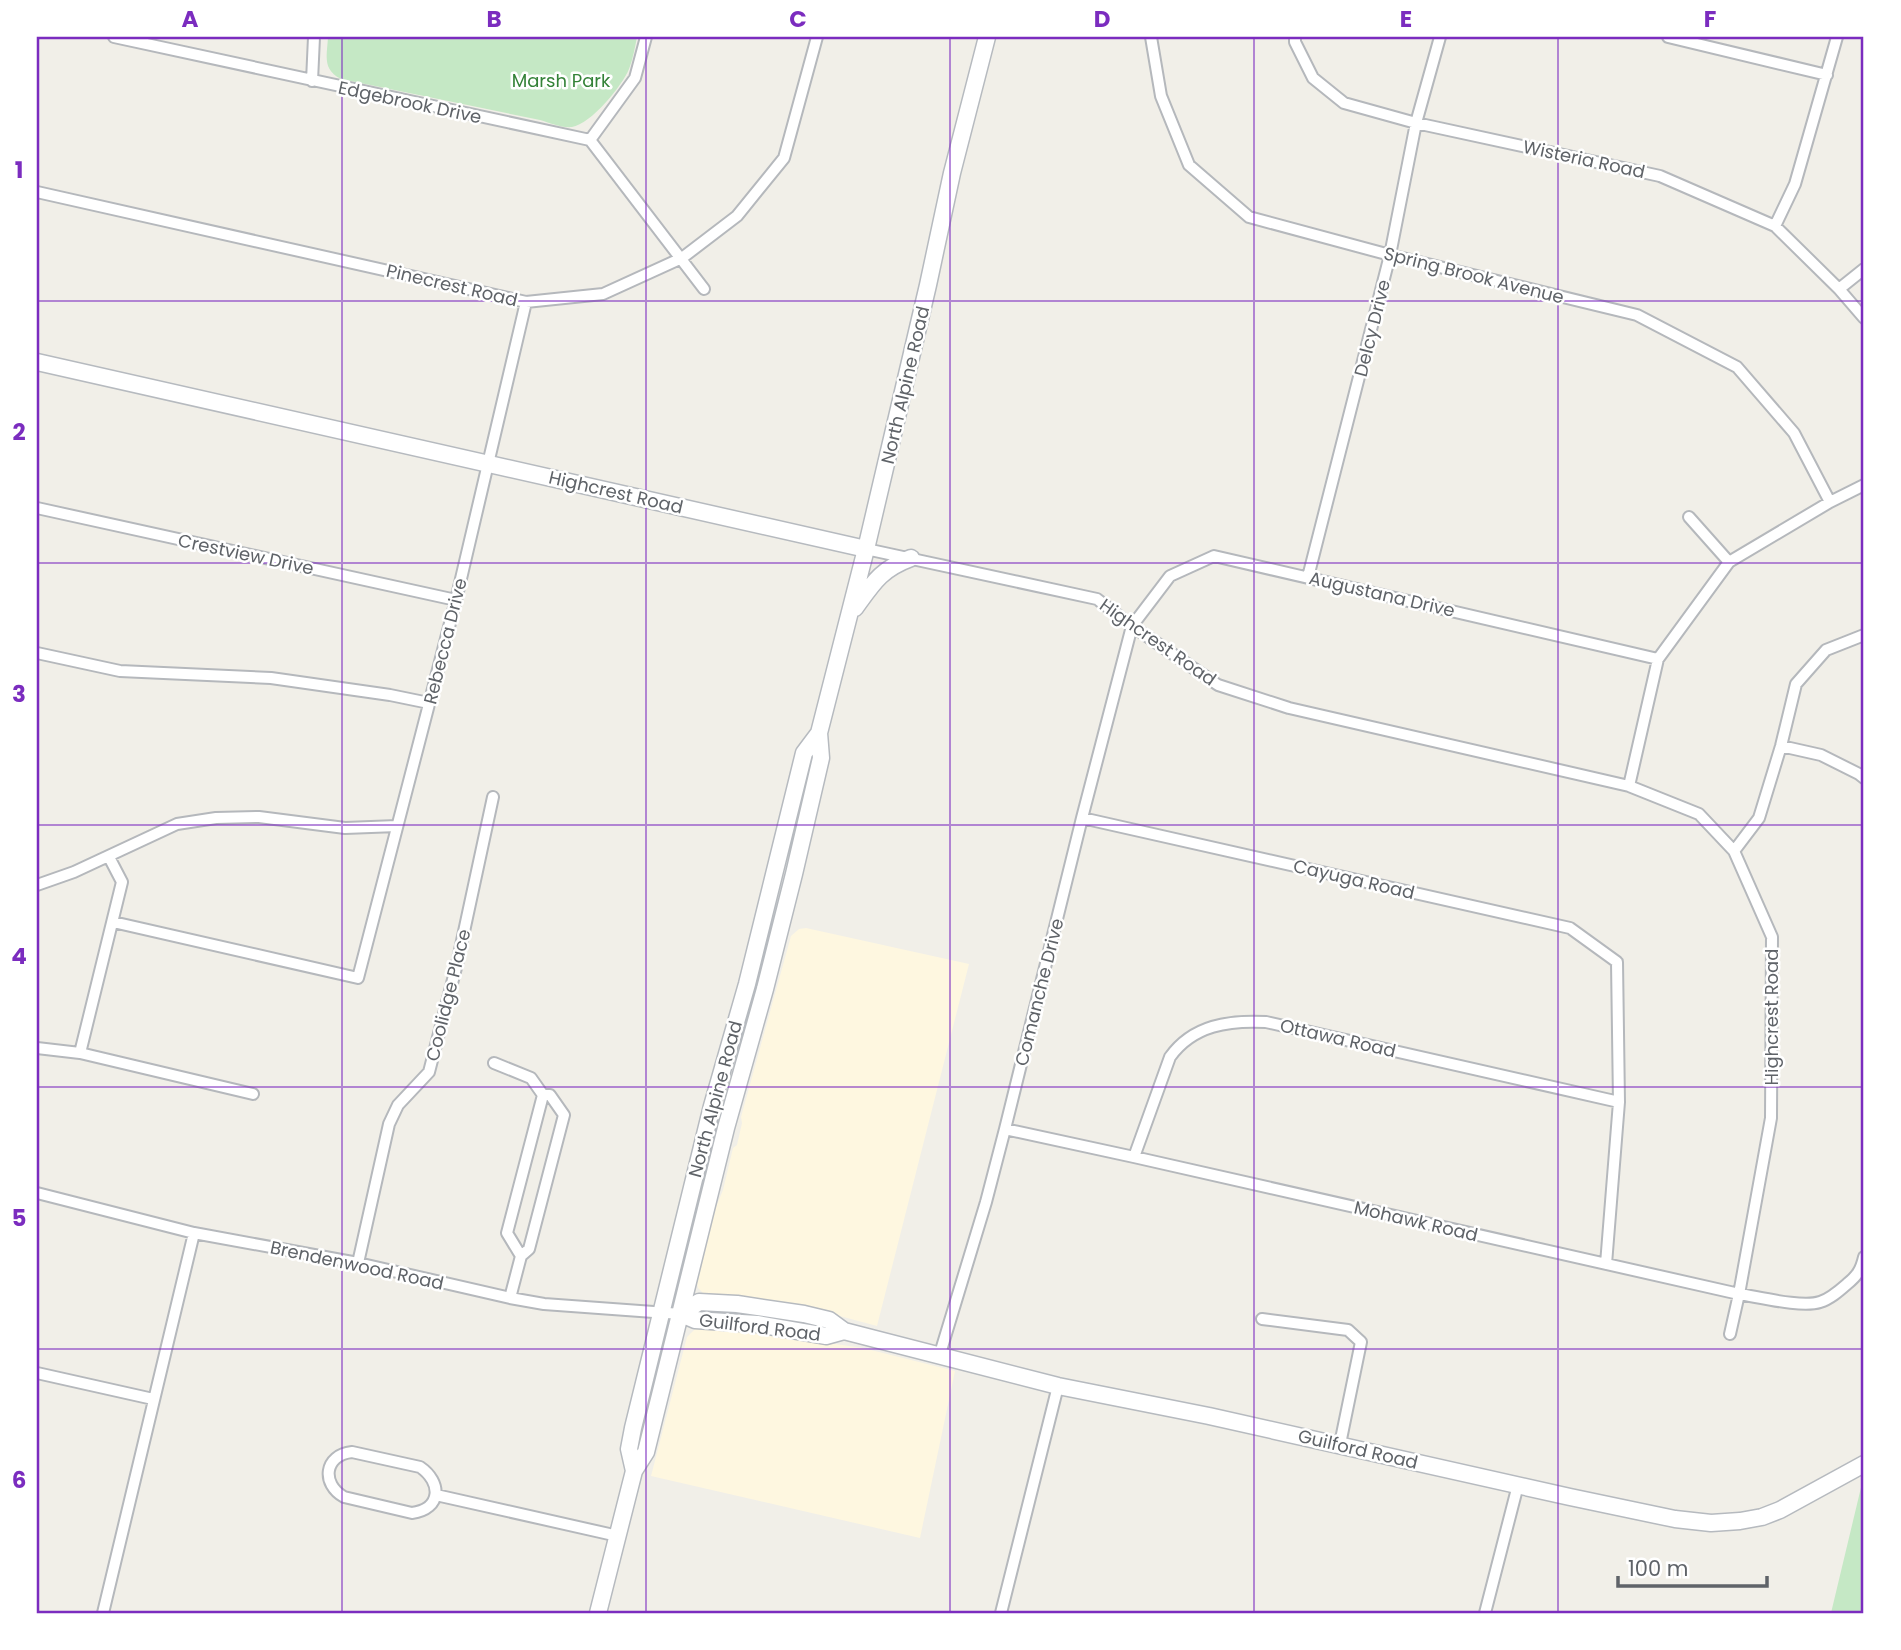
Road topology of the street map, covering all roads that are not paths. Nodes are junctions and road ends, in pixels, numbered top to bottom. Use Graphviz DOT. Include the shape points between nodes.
graph roads {
  1 [pos="114,37"];
  2 [pos="314,37"];
  3 [pos="646,37"];
  4 [pos="817,37"];
  5 [pos="987,37"];
  6 [pos="1151,37"];
  7 [pos="1295,37"];
  8 [pos="1440,37"];
  9 [pos="1668,37"];
  10 [pos="1837,37"];
  11 [pos="1684,39"];
  12 [pos="1827,75"];
  13 [pos="312,81"];
  14 [pos="1416,123"];
  15 [pos="590,140"];
  16 [pos="37,192"];
  17 [pos="1775,226"];
  18 [pos="1390,255"];
  19 [pos="682,258"];
  20 [pos="1864,269"];
  21 [pos="704,289"];
  22 [pos="1839,289"];
  23 [pos="526,302"];
  24 [pos="1864,318"];
  25 [pos="37,362"];
  26 [pos="489,463"];
  27 [pos="1864,485"];
  28 [pos="1830,502"];
  29 [pos="37,508"];
  30 [pos="1689,517"];
  31 [pos="866,549"];
  32 [pos="911,558"];
  33 [pos="1729,562"];
  34 [pos="1308,577"];
  35 [pos="456,600"];
  36 [pos="849,615"];
  37 [pos="1132,626"];
  38 [pos="1864,635"];
  39 [pos="37,653"];
  40 [pos="1658,659"];
  41 [pos="429,703"];
  42 [pos="819,733"];
  43 [pos="1781,746"];
  44 [pos="1864,778"];
  45 [pos="1629,786"];
  46 [pos="494,797"];
  47 [pos="1082,818"];
  48 [pos="397,826"];
  49 [pos="1734,851"];
  50 [pos="109,857"];
  51 [pos="37,885"];
  52 [pos="113,922"];
  53 [pos="37,1048"];
  54 [pos="80,1053"];
  55 [pos="494,1063"];
  56 [pos="253,1094"];
  57 [pos="543,1095"];
  58 [pos="1619,1102"];
  59 [pos="1005,1129"];
  60 [pos="1134,1157"];
  61 [pos="37,1193"];
  62 [pos="194,1233"];
  63 [pos="521,1256"];
  64 [pos="1864,1257"];
  65 [pos="358,1263"];
  66 [pos="1606,1264"];
  67 [pos="1739,1294"];
  68 [pos="510,1298"];
  69 [pos="661,1313"];
  70 [pos="681,1314"];
  71 [pos="1262,1319"];
  72 [pos="1730,1334"];
  73 [pos="939,1357"];
  74 [pos="37,1373"];
  75 [pos="1058,1386"];
  76 [pos="153,1399"];
  77 [pos="1340,1444"];
  78 [pos="1864,1464"];
  79 [pos="634,1471"];
  80 [pos="1518,1485"];
  81 [pos="436,1495"];
  82 [pos="618,1536"];
  83 [pos="103,1613"];
  84 [pos="598,1613"];
  85 [pos="1001,1613"];
  86 [pos="1485,1613"];
  1 -- 13 [label="street, Edgebrook Drive"];
  2 -- 13 [label="street"];
  3 -- 15 [label="street" via="635,78"];
  4 -- 19 [label="street, Pinecrest Road" via="784,158 737,216"];
  5 -- 31 [label="main road, North Alpine Road"];
  6 -- 18 [label="street, Spring Brook Avenue" via="1161,96 1189,165 1249,217"];
  7 -- 14 [label="street, Wisteria Road" via="1312,78 1344,103"];
  8 -- 14 [label="street, Delcy Drive"];
  9 -- 11 [label="street"];
  10 -- 12 [label="street"];
  11 -- 12 [label="street"];
  12 -- 17 [label="street" via="1795,184"];
  13 -- 15 [label="street, Edgebrook Drive"];
  14 -- 17 [label="street, Wisteria Road" via="1660,176"];
  14 -- 18 [label="street, Delcy Drive"];
  15 -- 19 [label="street"];
  16 -- 23 [label="street, Pinecrest Road"];
  17 -- 22 [label="street, Wisteria Road"];
  18 -- 28 [label="street, Spring Brook Avenue" via="1637,315 1737,367 1794,433"];
  18 -- 34 [label="street, Delcy Drive"];
  19 -- 21 [label="street"];
  19 -- 23 [label="street, Pinecrest Road" via="603,294"];
  20 -- 22 [label="street"];
  22 -- 24 [label="street, Wisteria Road"];
  23 -- 26 [label="street, Rebecca Drive"];
  25 -- 26 [label="main road, Highcrest Road"];
  26 -- 31 [label="main road, Highcrest Road"];
  26 -- 35 [label="street, Rebecca Drive"];
  27 -- 28 [label="street"];
  28 -- 33 [label="street"];
  29 -- 35 [label="street, Crestview Drive"];
  30 -- 33 [label="street"];
  31 -- 32 [label="street, Highcrest Road"];
  31 -- 36 [label="main road, North Alpine Road"];
  32 -- 36 [label="main road" via="892,565"];
  32 -- 37 [label="street, Highcrest Road" via="1097,599"];
  33 -- 40 [label="street"];
  34 -- 37 [label="street, Augustana Drive" via="1214,556 1170,576"];
  34 -- 40 [label="street, Augustana Drive"];
  35 -- 41 [label="street, Rebecca Drive"];
  36 -- 42 [label="main road, North Alpine Road"];
  37 -- 45 [label="street, Highcrest Road" via="1218,685 1289,708"];
  37 -- 47 [label="street, Comanche Drive"];
  38 -- 43 [label="street" via="1826,650 1796,684"];
  39 -- 41 [label="street" via="120,671 271,678"];
  40 -- 45 [label="street"];
  41 -- 48 [label="street, Rebecca Drive"];
  42 -- 69 [label="main road, North Alpine Road" via="804,753"];
  42 -- 70 [label="main road, North Alpine Road" via="821,758 794,874"];
  43 -- 44 [label="street" via="1821,755"];
  43 -- 49 [label="street" via="1759,818"];
  45 -- 49 [label="street, Highcrest Road" via="1699,814"];
  46 -- 65 [label="street, Coolidge Place" via="429,1072 398,1105 389,1124"];
  47 -- 58 [label="street, Cayuga Road" via="1570,928 1617,962"];
  47 -- 59 [label="street, Comanche Drive"];
  48 -- 50 [label="street" via="345,828 259,817 216,818 177,824"];
  48 -- 52 [label="street, Rebecca Drive" via="358,978"];
  49 -- 67 [label="street, Highcrest Road" via="1772,937 1771,1118"];
  50 -- 51 [label="street"];
  50 -- 52 [label="street" via="122,882"];
  52 -- 54 [label="street"];
  53 -- 54 [label="street"];
  54 -- 56 [label="street"];
  55 -- 57 [label="street" via="531,1078"];
  57 -- 63 [label="street" via="507,1233"];
  57 -- 63 [label="street" via="550,1095 564,1115 529,1250"];
  58 -- 60 [label="street, Ottawa Road" via="1266,1022 1241,1021 1199,1031 1178,1045"];
  58 -- 66 [label="street"];
  59 -- 60 [label="street, Mohawk Road"];
  59 -- 73 [label="street, Comanche Drive"];
  60 -- 66 [label="street, Mohawk Road"];
  61 -- 62 [label="street, Brendenwood Road"];
  62 -- 65 [label="street, Brendenwood Road"];
  62 -- 76 [label="street"];
  63 -- 68 [label="street"];
  64 -- 67 [label="street, Mohawk Road" via="1855,1278 1826,1299 1808,1304"];
  65 -- 68 [label="street, Brendenwood Road"];
  66 -- 67 [label="street, Mohawk Road"];
  67 -- 72 [label="street, Highcrest Road"];
  68 -- 69 [label="street, Brendenwood Road"];
  69 -- 70 [label="street, Brendenwood Road"];
  69 -- 79 [label="main road, North Alpine Road" via="629,1449"];
  70 -- 73 [label="main road, Guilford Road" via="695,1320 757,1324 826,1336 844,1332"];
  70 -- 79 [label="main road, North Alpine Road" via="646,1452"];
  71 -- 77 [label="street" via="1348,1330 1361,1342"];
  73 -- 75 [label="main road, Guilford Road"];
  74 -- 76 [label="street"];
  75 -- 77 [label="main road, Guilford Road"];
  75 -- 85 [label="street"];
  76 -- 83 [label="street"];
  77 -- 80 [label="main road, Guilford Road"];
  78 -- 80 [label="main road, Guilford Road" via="1762,1517 1711,1523"];
  79 -- 82 [label="main road, North Alpine Road"];
  80 -- 86 [label="street"];
  81 -- 81 [label="street" via="431,1476 420,1467 352,1452 338,1455 330,1465 330,1483 344,1497 412,1513 427,1508"];
  81 -- 82 [label="street"];
  82 -- 84 [label="main road, North Alpine Road"];
}
